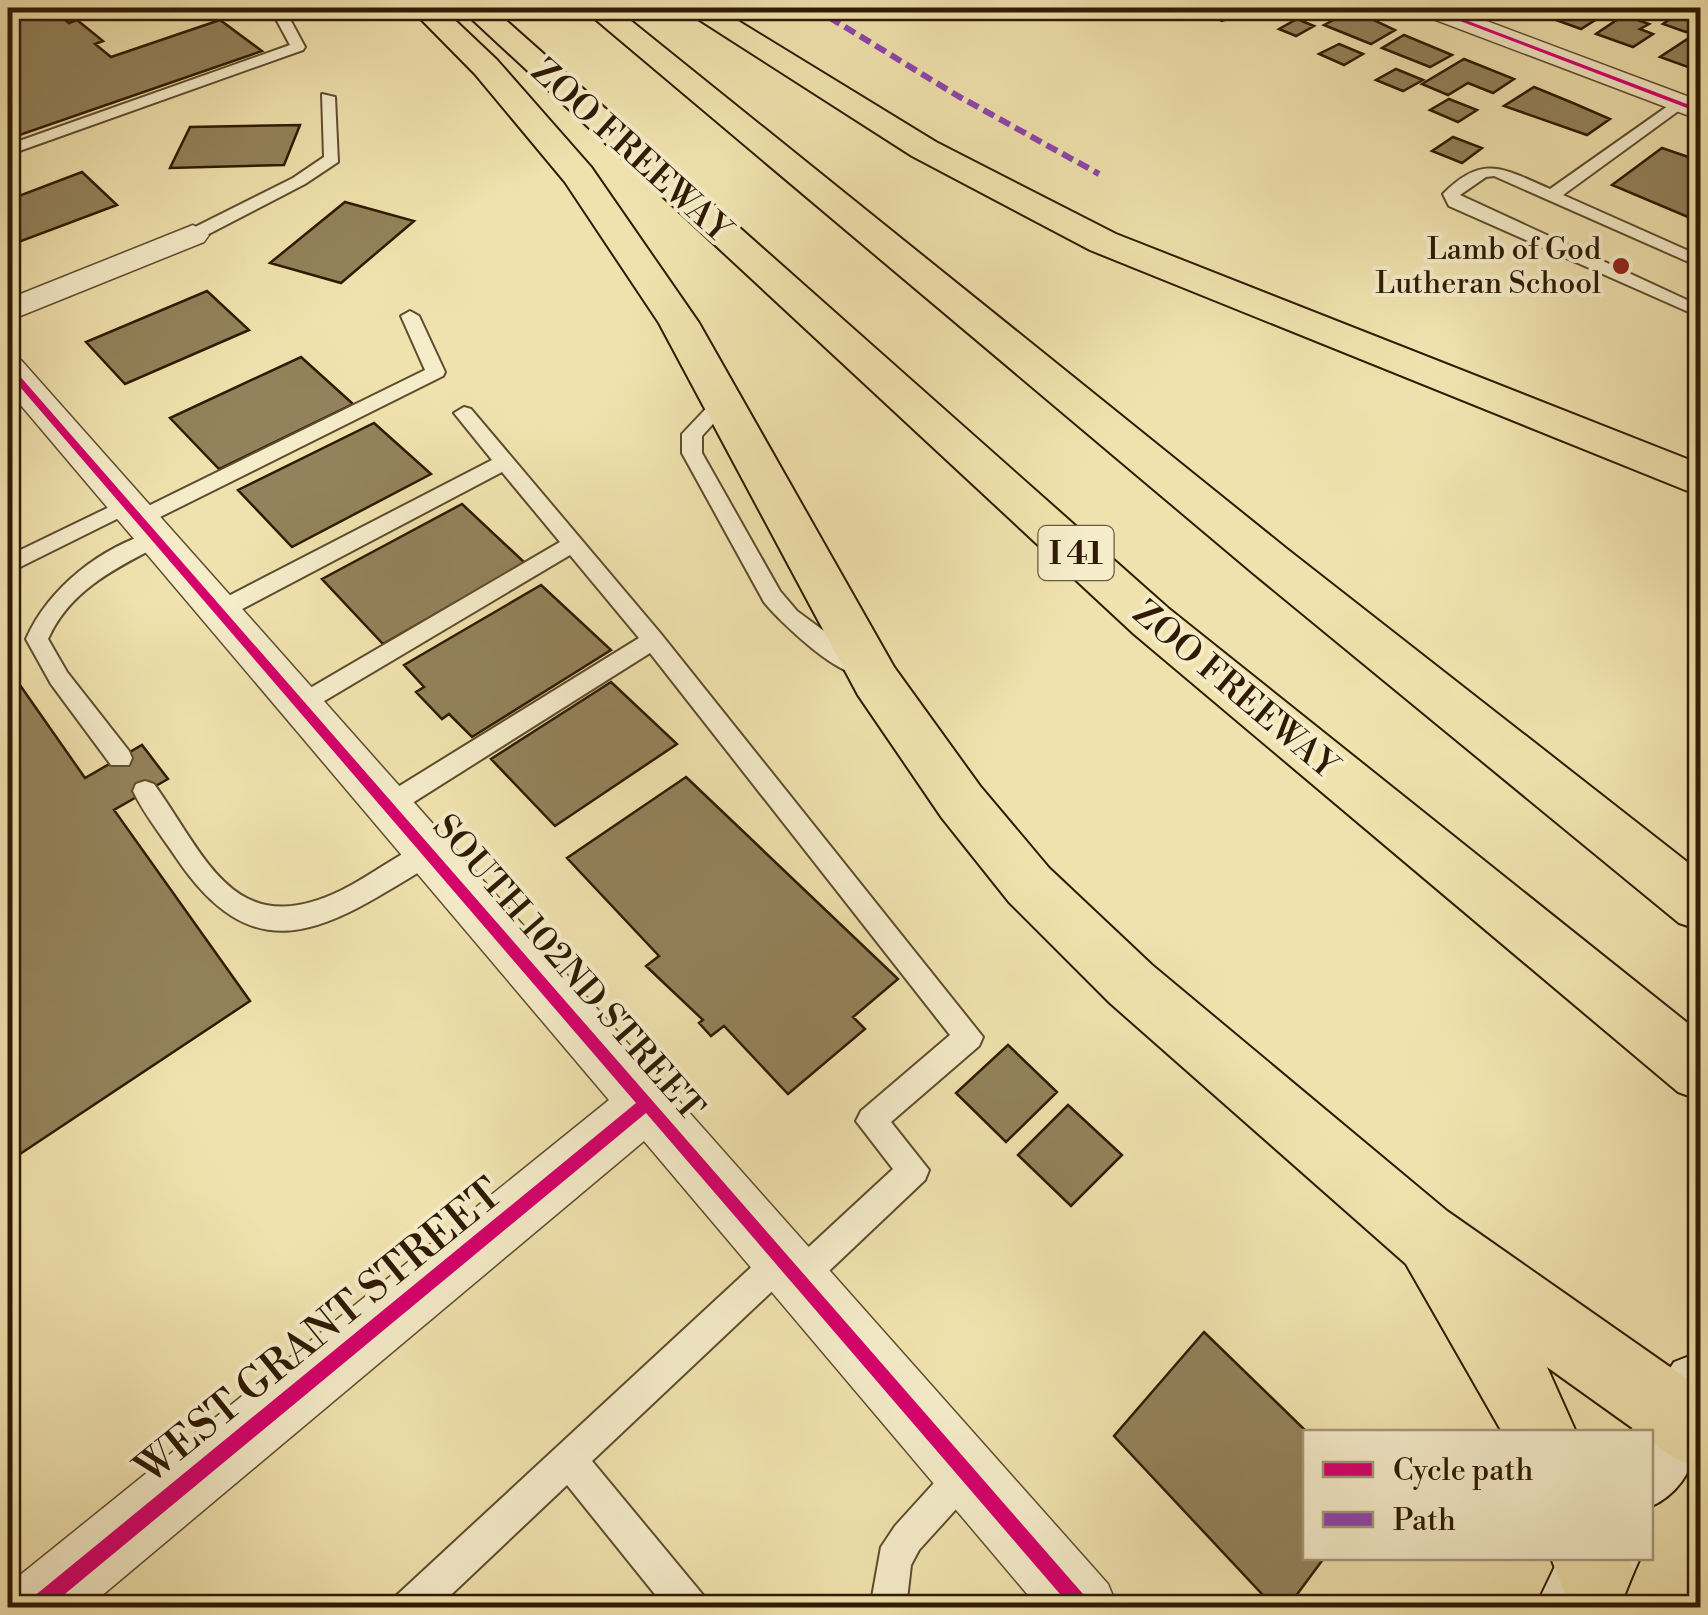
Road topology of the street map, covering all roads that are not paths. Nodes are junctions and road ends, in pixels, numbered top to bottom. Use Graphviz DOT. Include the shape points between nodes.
graph roads {
  1 [pos="277,8"];
  2 [pos="425,8"];
  3 [pos="475,8"];
  4 [pos="597,8"];
  5 [pos="696,8"];
  6 [pos="1429,8"];
  7 [pos="327,97"];
  8 [pos="1690,107"];
  9 [pos="8,150"];
  10 [pos="1552,195"];
  11 [pos="193,235"];
  12 [pos="1700,262"];
  13 [pos="8,311"];
  14 [pos="1700,312"];
  15 [pos="410,316"];
  16 [pos="8,368"];
  17 [pos="464,413"];
  18 [pos="505,462"];
  19 [pos="1700,481"];
  20 [pos="141,521"];
  21 [pos="573,544"];
  22 [pos="8,564"];
  23 [pos="218,611"];
  24 [pos="654,640"];
  25 [pos="300,704"];
  26 [pos="120,758"];
  27 [pos="145,792"];
  28 [pos="390,805"];
  29 [pos="430,852"];
  30 [pos="1700,904"];
  31 [pos="1700,1072"];
  32 [pos="646,1104"];
  33 [pos="1423,1235"];
  34 [pos="792,1267"];
  35 [pos="1683,1428"];
  36 [pos="1538,1430"];
  37 [pos="570,1462"];
  38 [pos="967,1472"];
  39 [pos="32,1608"];
  40 [pos="410,1608"];
  41 [pos="690,1608"];
  42 [pos="888,1608"];
  43 [pos="1084,1608"];
  1 -- 9 [label="lane" via="298,48"];
  2 -- 33 [label="highway" via="486,67 578,176 679,323 876,681 961,802 1030,884 1132,984"];
  3 -- 31 [label="highway, ZOO FREEWAY / I 41" via="1151,621"];
  4 -- 30 [label="highway"];
  5 -- 19 [label="highway" via="924,150 1103,242"];
  6 -- 8 [label="street"];
  7 -- 11 [label="lane" via="332,159"];
  8 -- 10 [label="lane"];
  10 -- 12 [label="lane"];
  10 -- 14 [label="lane" via="1496,171 1482,172 1451,194 1455,202"];
  11 -- 13 [label="street"];
  15 -- 20 [label="lane" via="436,372"];
  16 -- 20 [label="street, SOUTH 102ND STREET"];
  17 -- 18 [label="lane"];
  18 -- 21 [label="lane"];
  18 -- 23 [label="lane"];
  20 -- 22 [label="lane"];
  20 -- 23 [label="street, SOUTH 102ND STREET"];
  20 -- 26 [label="lane" via="63,596 37,640"];
  21 -- 24 [label="lane"];
  21 -- 25 [label="lane"];
  23 -- 25 [label="street, SOUTH 102ND STREET"];
  24 -- 28 [label="lane"];
  24 -- 34 [label="lane" via="969,1037 871,1121 914,1170"];
  25 -- 28 [label="street, SOUTH 102ND STREET"];
  27 -- 29 [label="lane" via="219,894 256,920 296,922"];
  28 -- 29 [label="street, SOUTH 102ND STREET"];
  29 -- 32 [label="street, SOUTH 102ND STREET"];
  32 -- 34 [label="street, SOUTH 102ND STREET"];
  32 -- 39 [label="street, WEST GRANT STREET"];
  33 -- 35 [label="highway"];
  33 -- 36 [label="highway" via="1517,1382"];
  34 -- 37 [label="lane"];
  34 -- 38 [label="street, SOUTH 102ND STREET"];
  37 -- 40 [label="lane"];
  37 -- 41 [label="lane"];
  38 -- 42 [label="lane" via="894,1560"];
  38 -- 43 [label="street, SOUTH 102ND STREET"];
}
